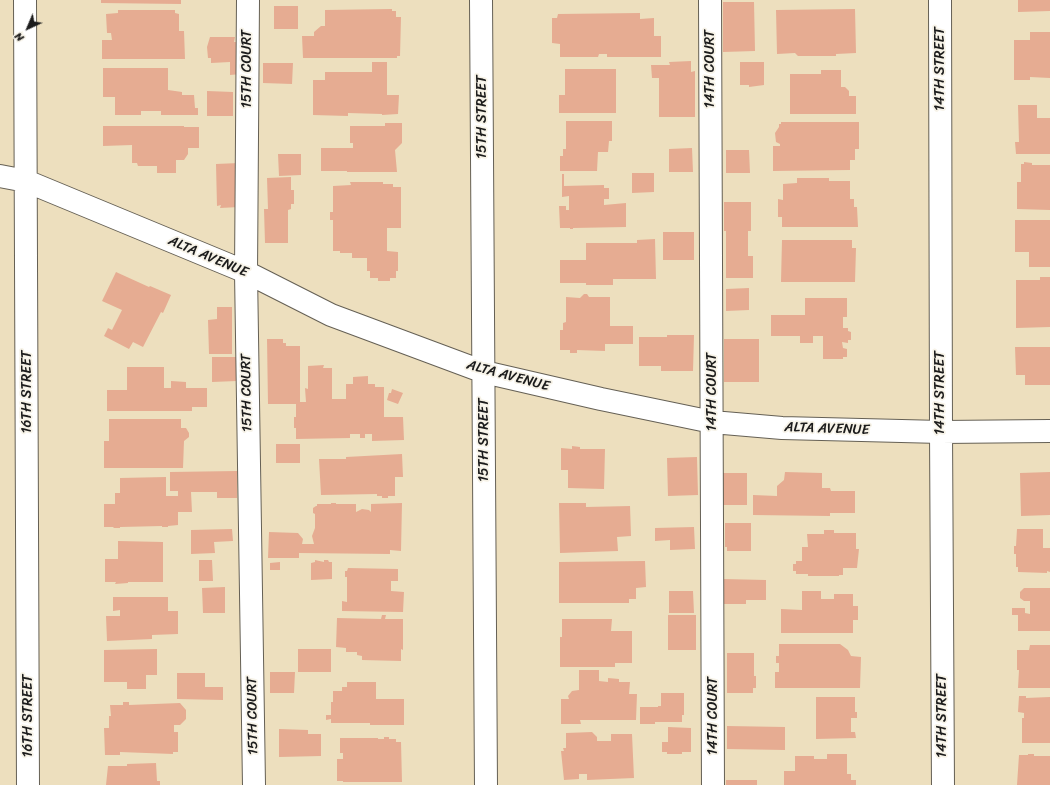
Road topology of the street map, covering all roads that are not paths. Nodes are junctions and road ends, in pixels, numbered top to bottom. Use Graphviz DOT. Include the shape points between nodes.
graph roads {
  1 [pos="25,0"];
  2 [pos="248,0"];
  3 [pos="481,0"];
  4 [pos="710,0"];
  5 [pos="940,0"];
  6 [pos="0,176"];
  7 [pos="26,181"];
  8 [pos="246,272"];
  9 [pos="484,372"];
  10 [pos="712,422"];
  11 [pos="1050,431"];
  12 [pos="940,432"];
  13 [pos="28,785"];
  14 [pos="254,785"];
  15 [pos="486,785"];
  16 [pos="713,785"];
  17 [pos="943,785"];
  1 -- 7 [label="street, 16TH STREET"];
  2 -- 8 [label="street, 15TH COURT"];
  3 -- 9 [label="street, 15TH STREET"];
  4 -- 10 [label="street, 14TH COURT"];
  5 -- 12 [label="street, 14TH STREET"];
  6 -- 7 [label="street, ALTA AVENUE"];
  7 -- 8 [label="street, ALTA AVENUE"];
  7 -- 13 [label="street, 16TH STREET"];
  8 -- 9 [label="street, ALTA AVENUE" via="331,315"];
  8 -- 14 [label="street, 15TH COURT"];
  9 -- 10 [label="street, ALTA AVENUE"];
  9 -- 15 [label="street, 15TH STREET"];
  10 -- 12 [label="street, ALTA AVENUE" via="782,428"];
  10 -- 16 [label="street, 14TH COURT"];
  11 -- 12 [label="street, ALTA AVENUE"];
  12 -- 17 [label="street, 14TH STREET"];
}
